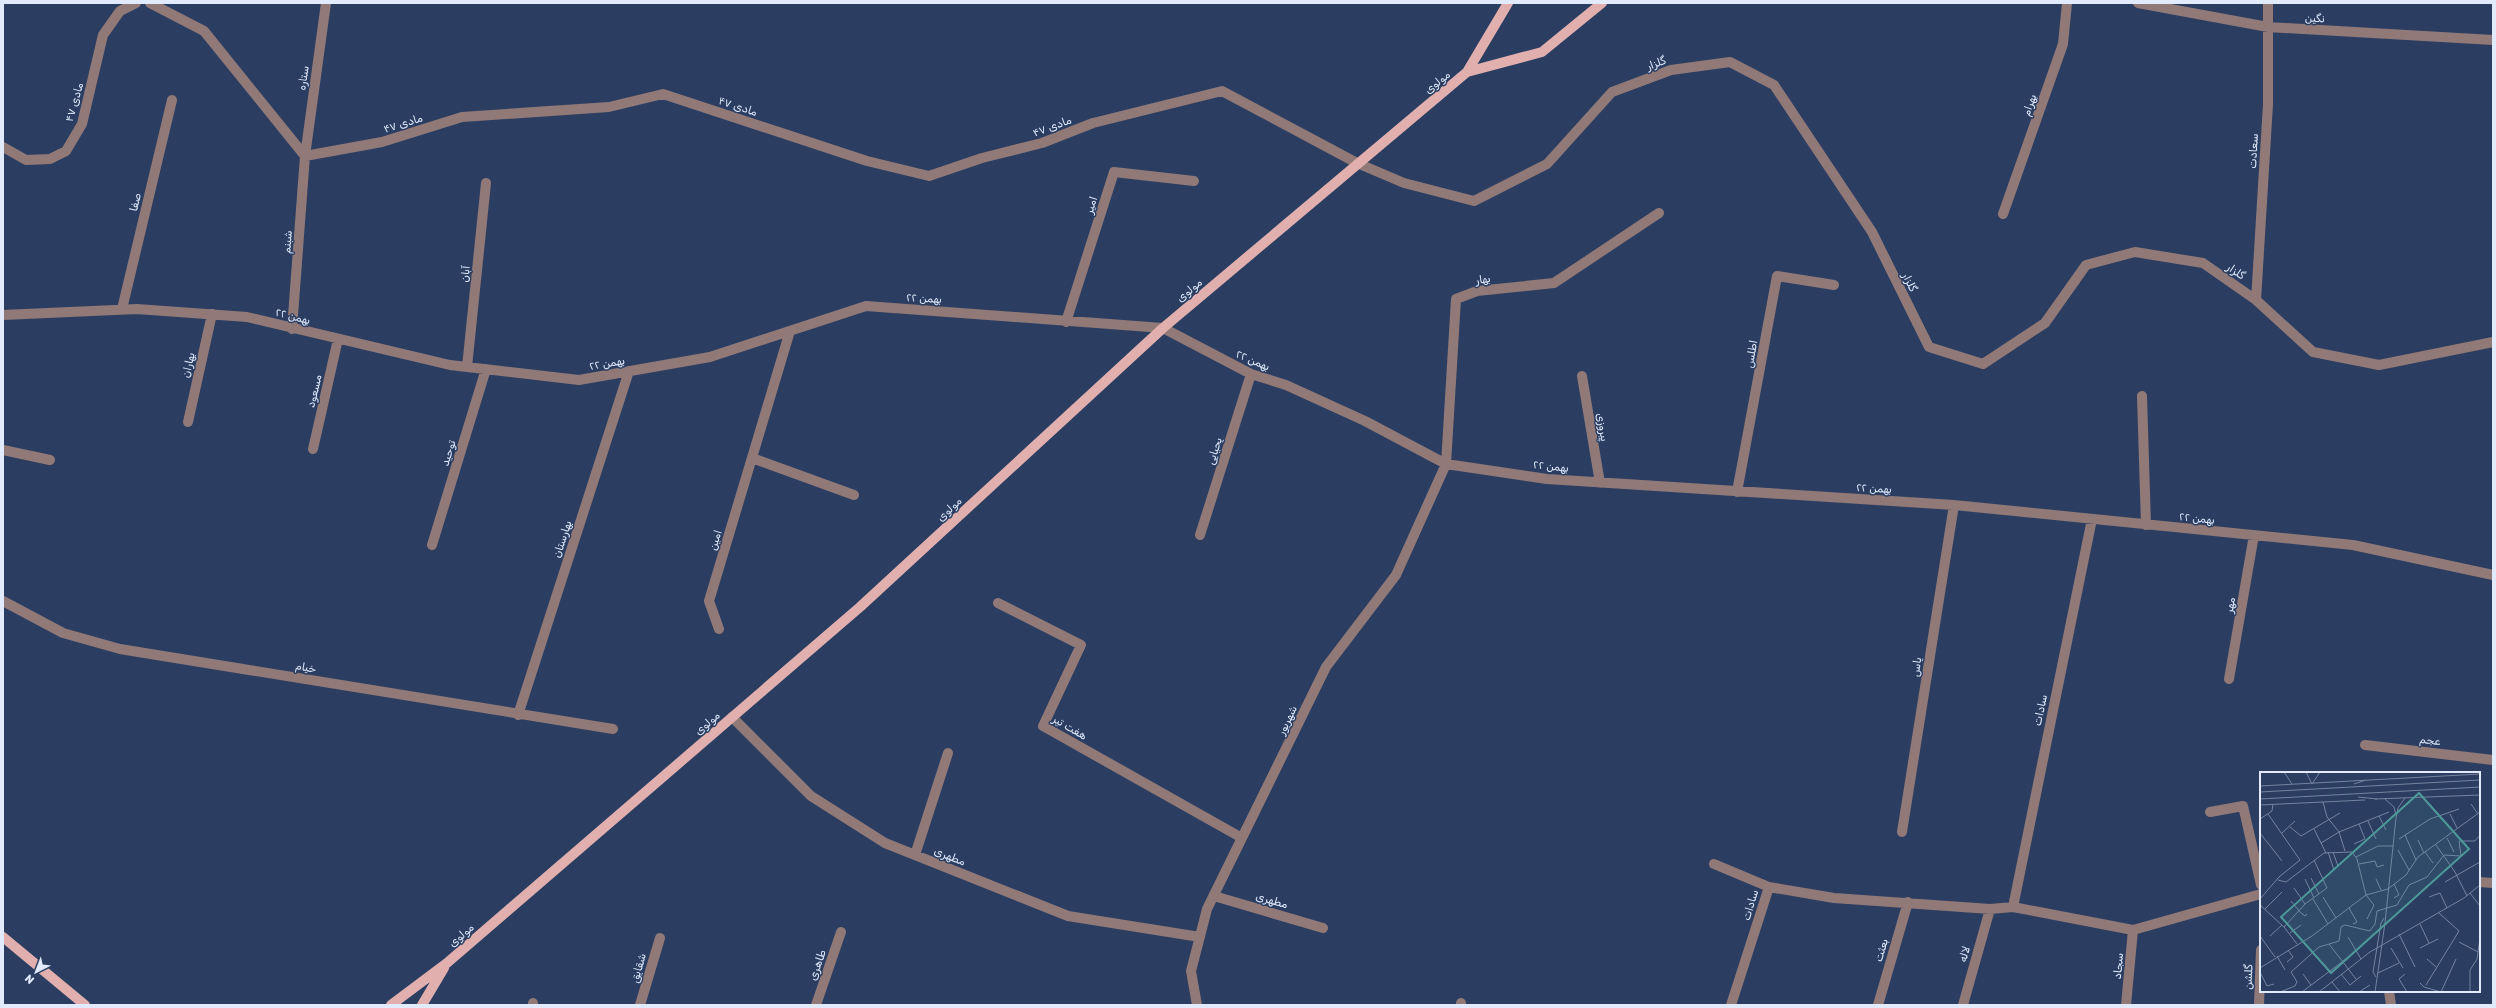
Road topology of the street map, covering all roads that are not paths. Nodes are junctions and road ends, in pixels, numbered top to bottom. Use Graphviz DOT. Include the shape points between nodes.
graph roads {
  1 [pos="136,3"];
  2 [pos="150,3"];
  3 [pos="326,3"];
  4 [pos="1508,3"];
  5 [pos="1602,3"];
  6 [pos="2067,3"];
  7 [pos="2138,3"];
  8 [pos="2268,3"];
  9 [pos="2268,27"];
  10 [pos="2493,40"];
  11 [pos="1467,72"];
  12 [pos="172,100"];
  13 [pos="3,147"];
  14 [pos="305,156"];
  15 [pos="1357,163"];
  16 [pos="1194,181"];
  17 [pos="486,182"];
  18 [pos="1659,213"];
  19 [pos="2003,214"];
  20 [pos="1834,285"];
  21 [pos="2256,300"];
  22 [pos="122,310"];
  23 [pos="212,314"];
  24 [pos="3,315"];
  25 [pos="1066,322"];
  26 [pos="1163,328"];
  27 [pos="292,329"];
  28 [pos="790,331"];
  29 [pos="338,339"];
  30 [pos="2493,342"];
  31 [pos="467,367"];
  32 [pos="486,369"];
  33 [pos="629,371"];
  34 [pos="1251,374"];
  35 [pos="1582,376"];
  36 [pos="2142,396"];
  37 [pos="188,422"];
  38 [pos="313,449"];
  39 [pos="3,450"];
  40 [pos="752,458"];
  41 [pos="50,460"];
  42 [pos="1446,464"];
  43 [pos="1600,483"];
  44 [pos="1737,492"];
  45 [pos="854,495"];
  46 [pos="1954,505"];
  47 [pos="2092,519"];
  48 [pos="2146,525"];
  49 [pos="2254,535"];
  50 [pos="1200,536"];
  51 [pos="432,545"];
  52 [pos="2493,575"];
  53 [pos="3,601"];
  54 [pos="998,603"];
  55 [pos="720,628"];
  56 [pos="2229,679"];
  57 [pos="518,715"];
  58 [pos="732,717"];
  59 [pos="613,729"];
  60 [pos="2365,745"];
  61 [pos="948,753"];
  62 [pos="2493,760"];
  63 [pos="2210,812"];
  64 [pos="1902,832"];
  65 [pos="1242,838"];
  66 [pos="915,855"];
  67 [pos="1714,864"];
  68 [pos="2260,881"];
  69 [pos="2480,882"];
  70 [pos="2493,883"];
  71 [pos="1769,887"];
  72 [pos="2260,894"];
  73 [pos="1214,896"];
  74 [pos="1908,902"];
  75 [pos="2013,907"];
  76 [pos="1990,909"];
  77 [pos="1322,928"];
  78 [pos="2133,930"];
  79 [pos="841,932"];
  80 [pos="1200,937"];
  81 [pos="3,938"];
  82 [pos="660,938"];
  83 [pos="447,963"];
  84 [pos="2260,978"];
  85 [pos="2389,992"];
  86 [pos="85,1005"];
  87 [pos="391,1005"];
  88 [pos="422,1005"];
  89 [pos="640,1005"];
  90 [pos="816,1005"];
  91 [pos="1197,1005"];
  92 [pos="1731,1005"];
  93 [pos="1878,1005"];
  94 [pos="1962,1005"];
  95 [pos="2126,1005"];
  96 [pos="2259,1005"];
  97 [pos="2391,1005"];
  1 -- 13 [label="street, مادی ۴۷" via="120,11 103,35 82,124 66,151 50,159 26,160"];
  2 -- 14 [label="street" via="204,31"];
  3 -- 14 [label="street, ستاره"];
  4 -- 11 [label="main road, مولوی"];
  5 -- 11 [label="main road, مولوی" via="1542,52"];
  6 -- 19 [label="street, بهرام" via="2063,44"];
  7 -- 9 [label="street, نگین"];
  8 -- 9 [label="street, سعادت"];
  9 -- 10 [label="street, نگین"];
  9 -- 21 [label="street, سعادت" via="2268,104"];
  11 -- 15 [label="main road, مولوی"];
  12 -- 22 [label="street, صفا"];
  14 -- 15 [label="street, مادی ۴۷" via="382,142 462,117 609,106 663,94 867,161 929,176 982,158 1042,144 1093,123 1222,90"];
  14 -- 27 [label="street, شبنم"];
  15 -- 21 [label="street, گلزار" via="1404,183 1474,201 1547,164 1612,92 1671,70 1730,62 1774,85 1872,232 1929,347 1983,364 2045,323 2086,265 2135,252 2203,263"];
  15 -- 26 [label="main road, مولوی"];
  16 -- 25 [label="street, امیر" via="1114,172"];
  17 -- 31 [label="street, آبان"];
  18 -- 42 [label="street, بهار" via="1554,283 1477,291 1456,299"];
  20 -- 44 [label="street, اطلس" via="1777,276"];
  21 -- 30 [label="street, گلزار" via="2313,352 2379,365"];
  22 -- 23 [label="street, ۲۲ بهمن"];
  22 -- 24 [label="street, ۲۲ بهمن"];
  23 -- 27 [label="street, ۲۲ بهمن" via="247,317"];
  23 -- 37 [label="street, بهاران"];
  25 -- 26 [label="street, ۲۲ بهمن"];
  25 -- 28 [label="street, ۲۲ بهمن" via="866,306"];
  26 -- 34 [label="street, ۲۲ بهمن"];
  26 -- 58 [label="main road, مولوی" via="860,607"];
  27 -- 29 [label="street, ۲۲ بهمن"];
  28 -- 33 [label="street, ۲۲ بهمن" via="710,357"];
  28 -- 40 [label="street, امین"];
  29 -- 31 [label="street, ۲۲ بهمن"];
  29 -- 38 [label="street, مسعود"];
  31 -- 32 [label="street, ۲۲ بهمن"];
  32 -- 33 [label="street, ۲۲ بهمن" via="579,380"];
  32 -- 51 [label="street, توحید"];
  33 -- 57 [label="street, بهارستان"];
  34 -- 42 [label="street, ۲۲ بهمن" via="1286,385 1358,417"];
  34 -- 50 [label="street, یحیایی"];
  35 -- 43 [label="street, پیروزی"];
  36 -- 48 [label="street"];
  39 -- 41 [label="street"];
  40 -- 45 [label="street"];
  40 -- 55 [label="street, امین" via="709,601"];
  42 -- 43 [label="street, ۲۲ بهمن" via="1547,479"];
  42 -- 65 [label="street, شهریور" via="1396,576 1326,667"];
  43 -- 44 [label="street, ۲۲ بهمن"];
  44 -- 46 [label="street, ۲۲ بهمن"];
  46 -- 47 [label="street, ۲۲ بهمن"];
  46 -- 64 [label="street, یاس"];
  47 -- 48 [label="street, ۲۲ بهمن"];
  47 -- 75 [label="street, سادات"];
  48 -- 49 [label="street, ۲۲ بهمن"];
  49 -- 52 [label="street, ۲۲ بهمن" via="2353,545"];
  49 -- 56 [label="street, مهر"];
  53 -- 57 [label="street, خیام" via="63,633 120,649"];
  54 -- 65 [label="street, هفت تیر" via="1081,645 1043,726"];
  57 -- 59 [label="street, خیام"];
  58 -- 66 [label="street, مطهری" via="811,796 885,843"];
  58 -- 83 [label="main road, مولوی"];
  60 -- 62 [label="street, عجم"];
  61 -- 66 [label="street"];
  63 -- 68 [label="street" via="2243,806"];
  65 -- 73 [label="street, شهریور"];
  66 -- 80 [label="street, مطهری" via="1068,916"];
  67 -- 71 [label="street"];
  69 -- 70 [label="street"];
  71 -- 74 [label="street, سادات" via="1834,898"];
  71 -- 92 [label="street, سادات"];
  72 -- 78 [label="street, سادات"];
  73 -- 77 [label="street, مطهری"];
  73 -- 80 [label="street, شهریور" via="1207,909"];
  74 -- 76 [label="street, سادات"];
  74 -- 93 [label="street, بعثت"];
  75 -- 76 [label="street, سادات"];
  75 -- 78 [label="street, سادات"];
  76 -- 94 [label="street, لاله"];
  78 -- 95 [label="street, سجاد"];
  79 -- 90 [label="street, طاهری"];
  80 -- 91 [label="street, شهریور" via="1191,971"];
  81 -- 86 [label="main road"];
  82 -- 89 [label="street, شقایق"];
  83 -- 87 [label="main road, مولوی"];
  83 -- 88 [label="main road, مولوی"];
  84 -- 96 [label="street, گلشن"];
  85 -- 97 [label="street"];
}
